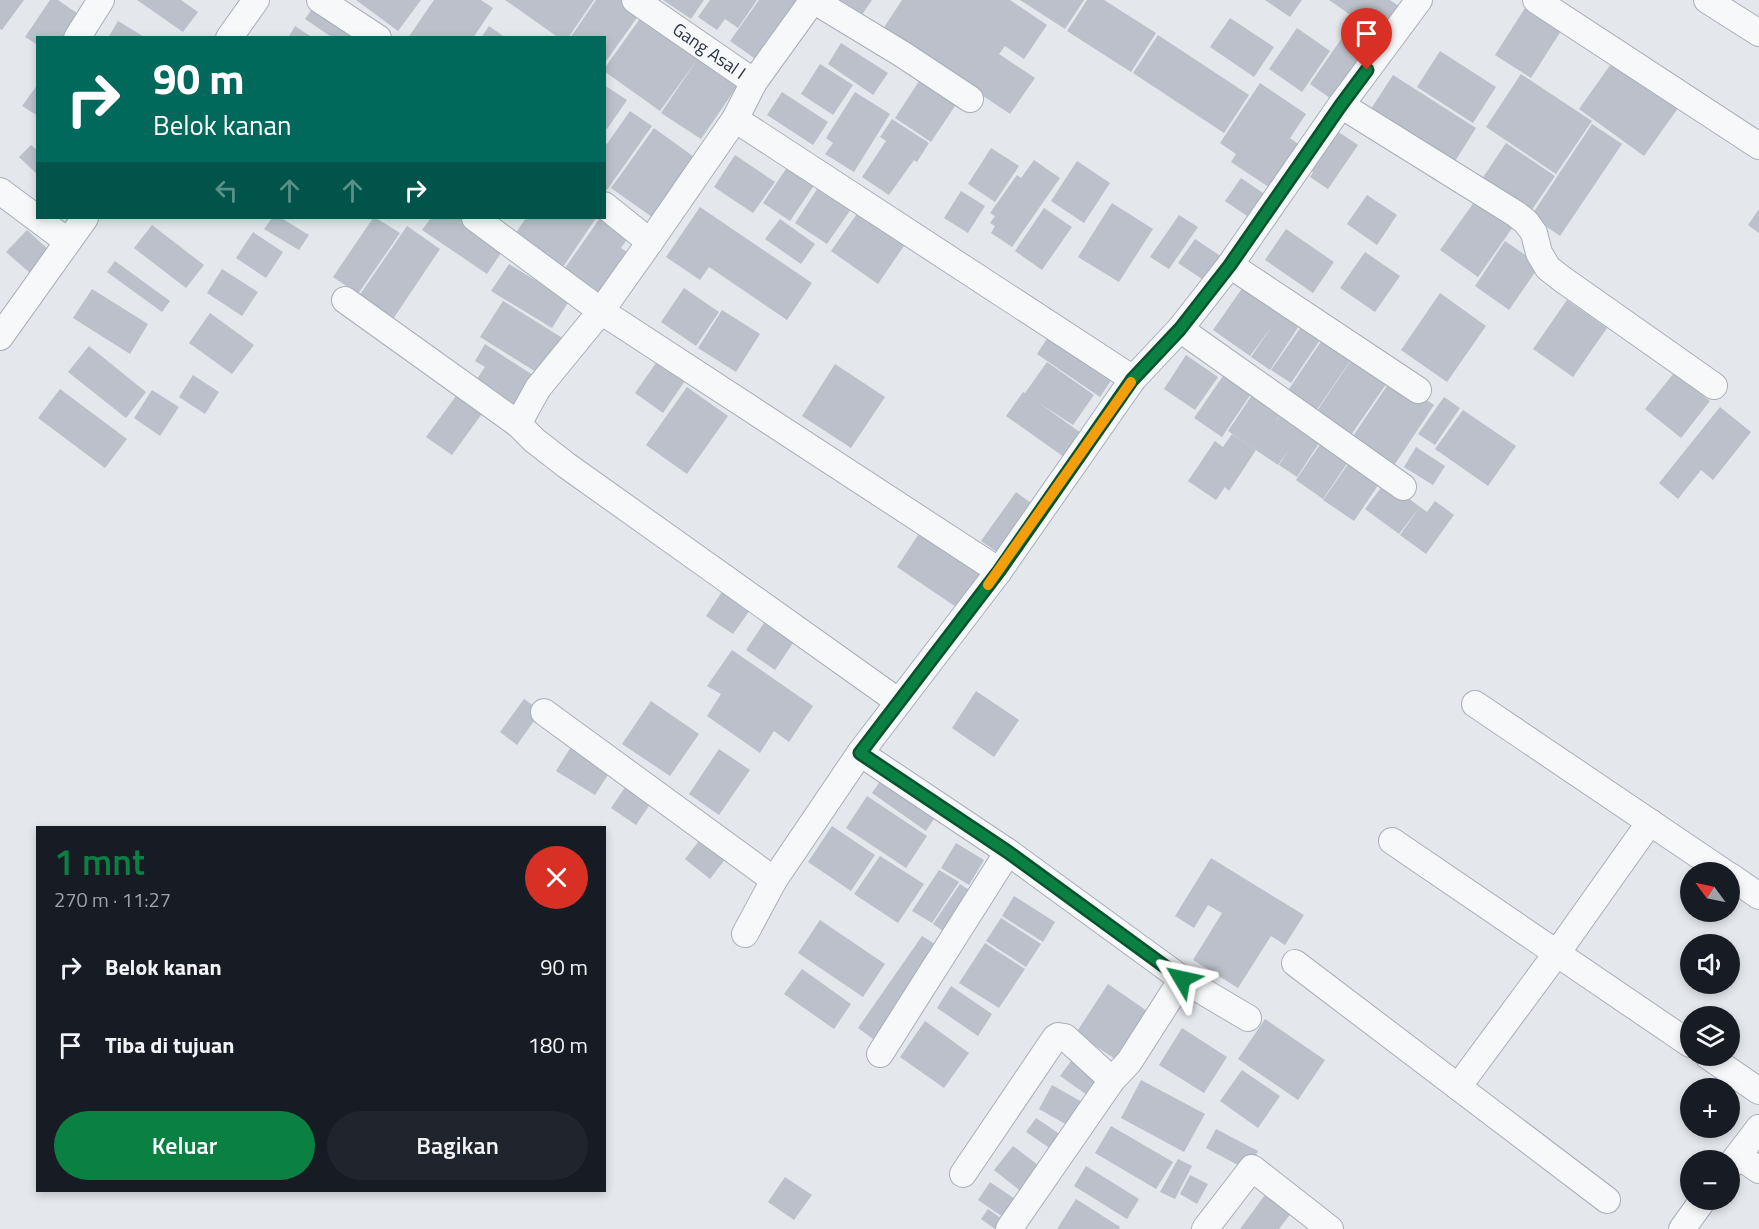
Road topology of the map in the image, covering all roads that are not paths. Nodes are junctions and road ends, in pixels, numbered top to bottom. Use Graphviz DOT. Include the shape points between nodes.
graph roads {
  1 [pos="101,0"];
  2 [pos="256,0"];
  3 [pos="320,0"];
  4 [pos="634,0"];
  5 [pos="813,0"];
  6 [pos="1419,0"];
  7 [pos="1536,0"];
  8 [pos="1707,0"];
  9 [pos="1759,33"];
  10 [pos="78,36"];
  11 [pos="230,36"];
  12 [pos="375,36"];
  13 [pos="754,82"];
  14 [pos="970,99"];
  15 [pos="1341,105"];
  16 [pos="735,119"];
  17 [pos="1759,146"];
  18 [pos="0,191"];
  19 [pos="606,207"];
  20 [pos="36,218"];
  21 [pos="38,219"];
  22 [pos="84,219"];
  23 [pos="476,219"];
  24 [pos="67,241"];
  25 [pos="650,242"];
  26 [pos="1230,265"];
  27 [pos="345,300"];
  28 [pos="601,311"];
  29 [pos="1180,329"];
  30 [pos="0,337"];
  31 [pos="1132,380"];
  32 [pos="1714,386"];
  33 [pos="1418,390"];
  34 [pos="518,424"];
  35 [pos="1403,487"];
  36 [pos="999,571"];
  37 [pos="899,702"];
  38 [pos="1475,704"];
  39 [pos="544,712"];
  40 [pos="860,753"];
  41 [pos="1650,822"];
  42 [pos="1392,841"];
  43 [pos="1008,852"];
  44 [pos="1709,862"];
  45 [pos="774,880"];
  46 [pos="1740,883"];
  47 [pos="1759,896"];
  48 [pos="745,934"];
  49 [pos="1557,953"];
  50 [pos="1295,963"];
  51 [pos="1182,979"];
  52 [pos="1248,1018"];
  53 [pos="1680,1037"];
  54 [pos="880,1054"];
  55 [pos="1723,1066"];
  56 [pos="1112,1080"];
  57 [pos="1458,1087"];
  58 [pos="1759,1090"];
  59 [pos="1759,1128"];
  60 [pos="1743,1164"];
  61 [pos="963,1174"];
  62 [pos="1607,1200"];
  63 [pos="1696,1210"];
  64 [pos="1009,1229"];
  65 [pos="1205,1229"];
  66 [pos="1330,1229"];
  67 [pos="1682,1229"];
  1 -- 10 [label="street"];
  2 -- 11 [label="street"];
  3 -- 12 [label="street"];
  4 -- 13 [label="street, Gang Asal I"];
  5 -- 13 [label="street"];
  5 -- 14 [label="street"];
  6 -- 15 [label="street"];
  7 -- 17 [label="street"];
  8 -- 9 [label="street"];
  13 -- 16 [label="street"];
  15 -- 26 [label="street"];
  15 -- 32 [label="street" via="1516,214 1534,233 1548,268"];
  16 -- 25 [label="street"];
  16 -- 31 [label="street"];
  18 -- 20 [label="street"];
  19 -- 25 [label="street"];
  21 -- 24 [label="street"];
  22 -- 24 [label="street"];
  23 -- 28 [label="street"];
  24 -- 30 [label="street"];
  25 -- 28 [label="street"];
  26 -- 29 [label="street"];
  26 -- 33 [label="street"];
  27 -- 34 [label="street"];
  28 -- 34 [label="street" via="538,388"];
  28 -- 36 [label="street"];
  29 -- 31 [label="street"];
  29 -- 35 [label="street"];
  31 -- 36 [label="street"];
  34 -- 37 [label="street" via="566,465"];
  36 -- 37 [label="street"];
  37 -- 40 [label="street"];
  38 -- 41 [label="street"];
  39 -- 45 [label="street"];
  40 -- 43 [label="street"];
  40 -- 45 [label="street"];
  41 -- 44 [label="street"];
  41 -- 49 [label="street"];
  42 -- 49 [label="street"];
  43 -- 51 [label="street"];
  43 -- 54 [label="street"];
  45 -- 48 [label="street"];
  46 -- 47 [label="street"];
  49 -- 53 [label="street"];
  49 -- 57 [label="street"];
  50 -- 57 [label="street"];
  51 -- 52 [label="street"];
  51 -- 56 [label="street" via="1129,1062"];
  55 -- 58 [label="street"];
  56 -- 61 [label="street" via="1065,1037 1054,1038"];
  56 -- 64 [label="street"];
  57 -- 62 [label="street"];
  59 -- 60 [label="street"];
  63 -- 67 [label="street"];
  65 -- 66 [label="street" via="1252,1168"];
}
